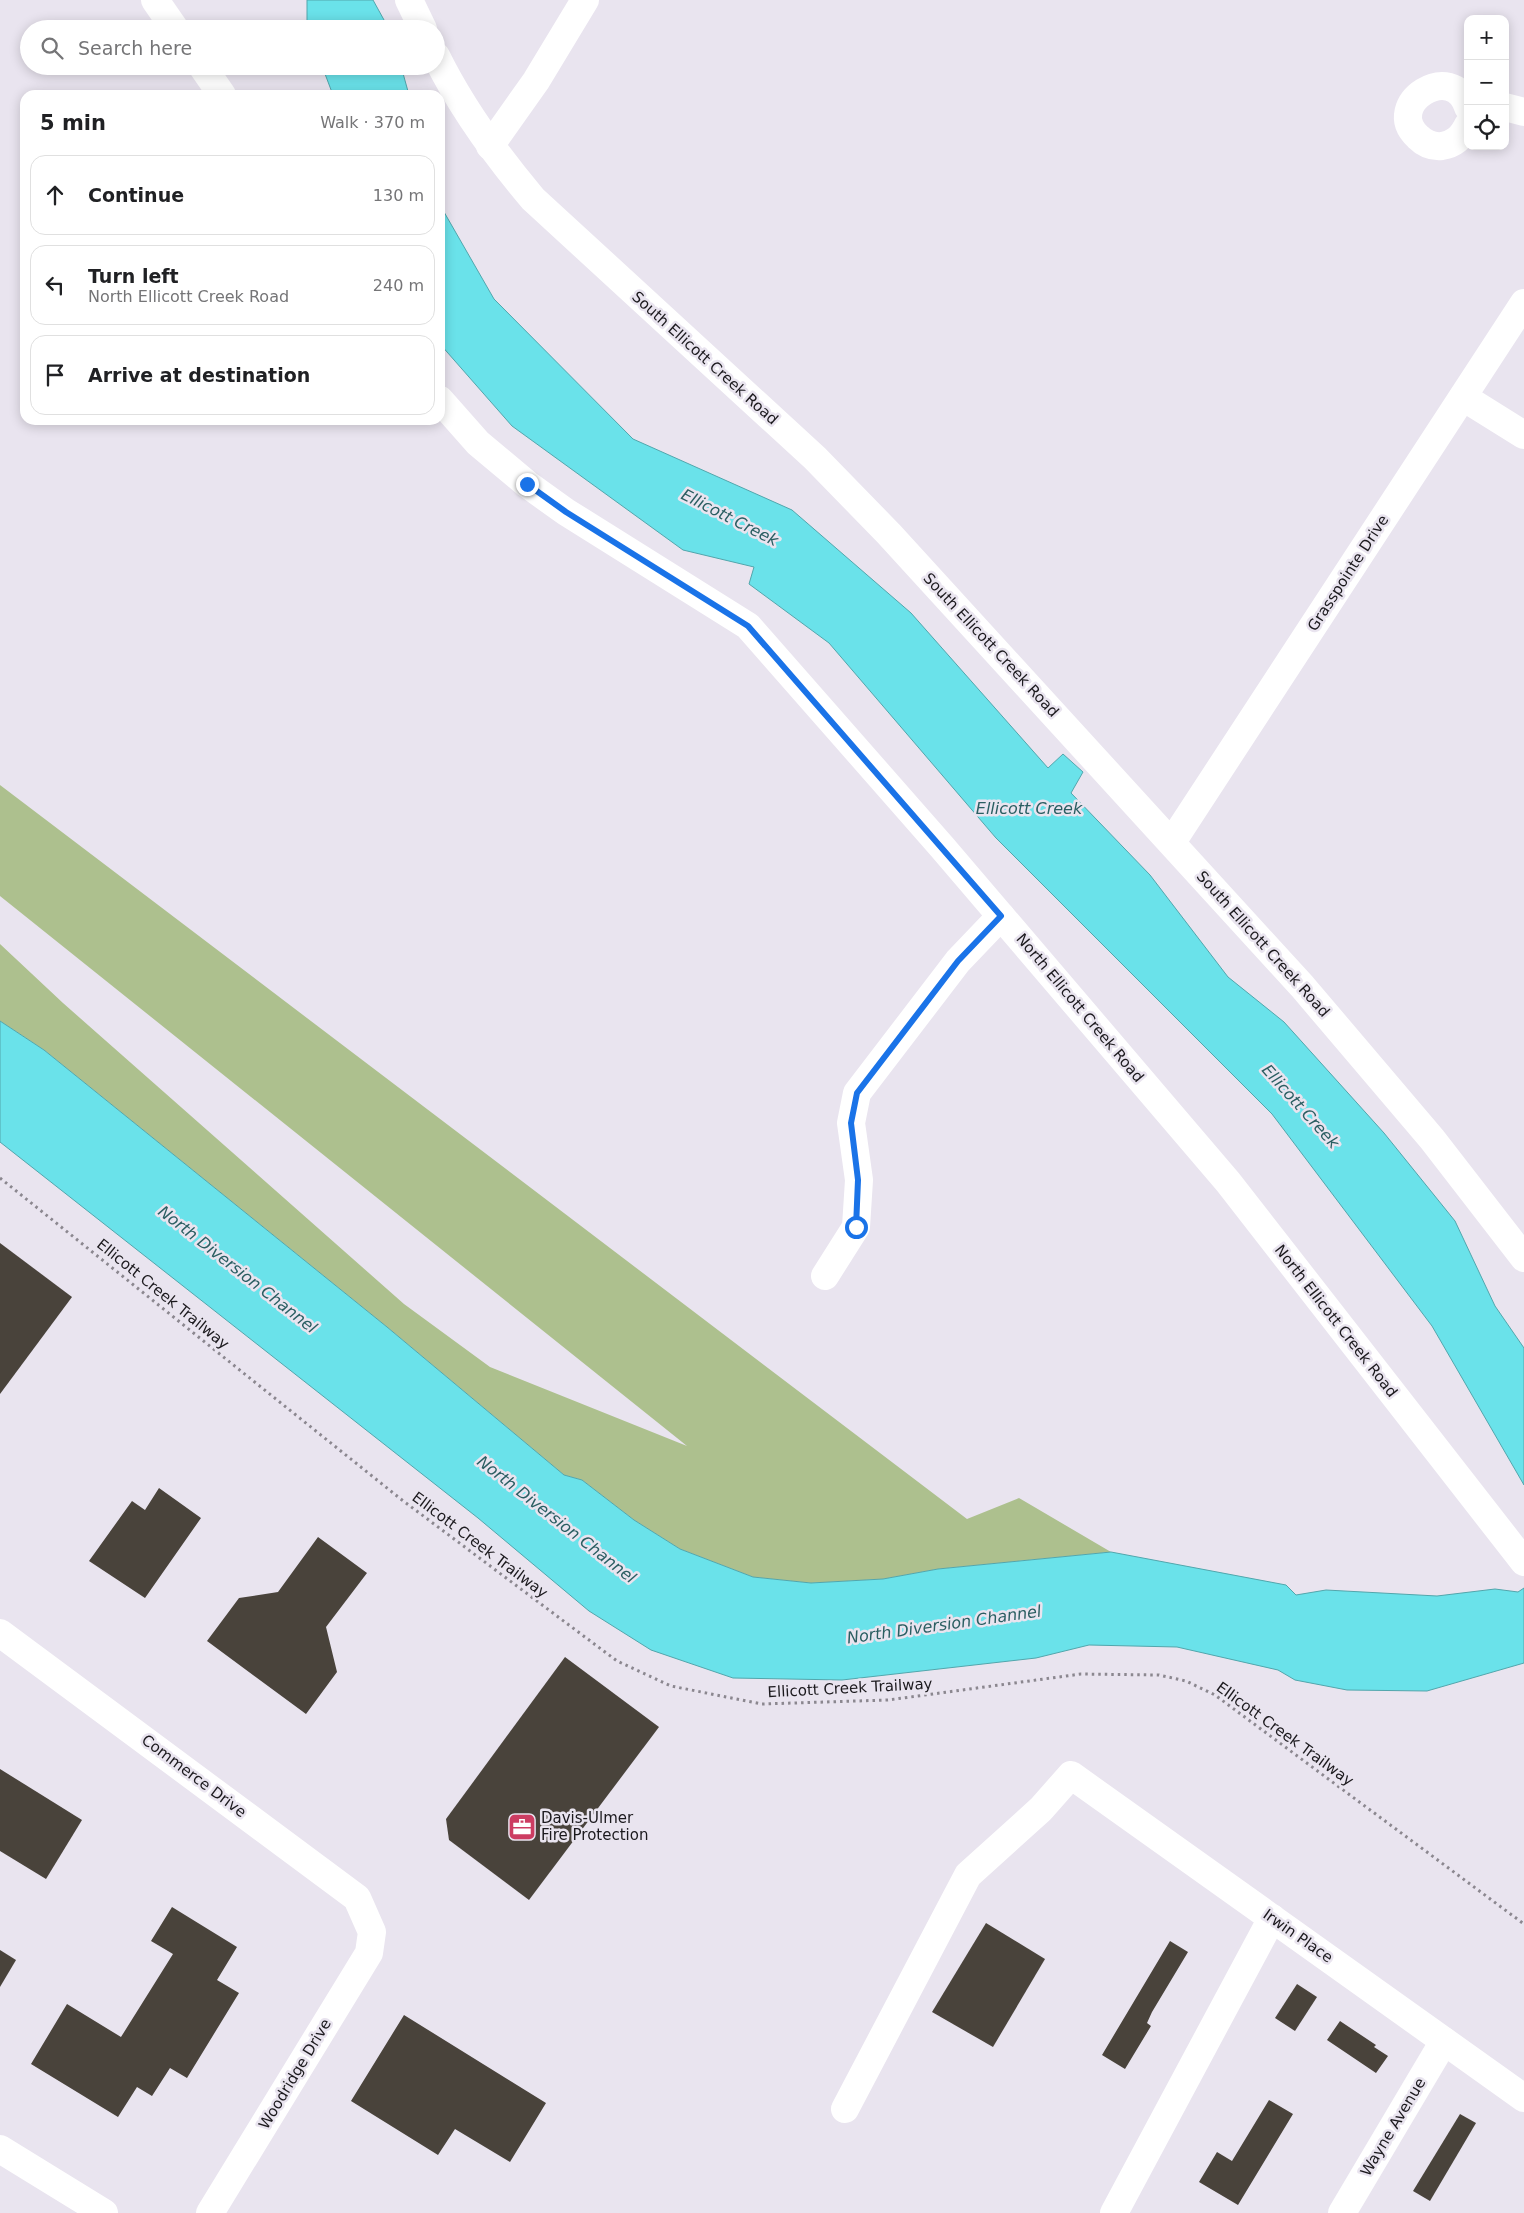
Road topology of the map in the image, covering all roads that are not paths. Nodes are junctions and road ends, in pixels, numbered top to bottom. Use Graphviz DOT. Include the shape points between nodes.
graph roads {
  1 [pos="155,0"];
  2 [pos="409,0"];
  3 [pos="585,0"];
  4 [pos="169,20"];
  5 [pos="419,20"];
  6 [pos="445,73"];
  7 [pos="208,75"];
  8 [pos="219,90"];
  9 [pos="1464,99"];
  10 [pos="1509,108"];
  11 [pos="1524,112"];
  12 [pos="1464,131"];
  13 [pos="490,146"];
  14 [pos="1524,303"];
  15 [pos="1463,397"];
  16 [pos="445,406"];
  17 [pos="1524,435"];
  18 [pos="1172,842"];
  19 [pos="1001,916"];
  20 [pos="1520,1242"];
  21 [pos="825,1276"];
  22 [pos="1522,1560"];
  23 [pos="0,1633"];
  24 [pos="1272,1918"];
  25 [pos="372,1932"];
  26 [pos="1444,2041"];
  27 [pos="1524,2098"];
  28 [pos="845,2109"];
  29 [pos="0,2149"];
  30 [pos="104,2213"];
  31 [pos="210,2213"];
  32 [pos="1114,2213"];
  33 [pos="1342,2213"];
  1 -- 4 [label="street"];
  2 -- 5 [label="street"];
  3 -- 13 [label="street" via="536,80"];
  6 -- 13 [label="street, South Ellicott Creek Road" via="467,114"];
  7 -- 8 [label="street"];
  9 -- 12 [label="street" via="1444,86 1433,86 1416,96 1409,115 1415,134 1422,141 1438,146 1457,140"];
  10 -- 11 [label="street"];
  13 -- 18 [label="street, South Ellicott Creek Road" via="539,205 815,458"];
  14 -- 15 [label="street, Grasspointe Drive"];
  15 -- 17 [label="street"];
  15 -- 18 [label="street, Grasspointe Drive"];
  16 -- 19 [label="street, North Ellicott Creek Road" via="478,442 535,490 748,626"];
  18 -- 20 [label="street, South Ellicott Creek Road" via="1302,986"];
  19 -- 21 [label="street" via="958,961 857,1093 851,1123 858,1180 856,1227"];
  19 -- 22 [label="street, North Ellicott Creek Road" via="1228,1182"];
  23 -- 25 [label="street, Commerce Drive" via="357,1898"];
  24 -- 26 [label="street, Irwin Place"];
  24 -- 28 [label="street, Irwin Place" via="1071,1775 1041,1809 968,1875"];
  24 -- 32 [label="street"];
  25 -- 31 [label="street, Woodridge Drive" via="369,1953"];
  26 -- 27 [label="street, Irwin Place"];
  26 -- 33 [label="street, Wayne Avenue"];
  29 -- 30 [label="street"];
}
